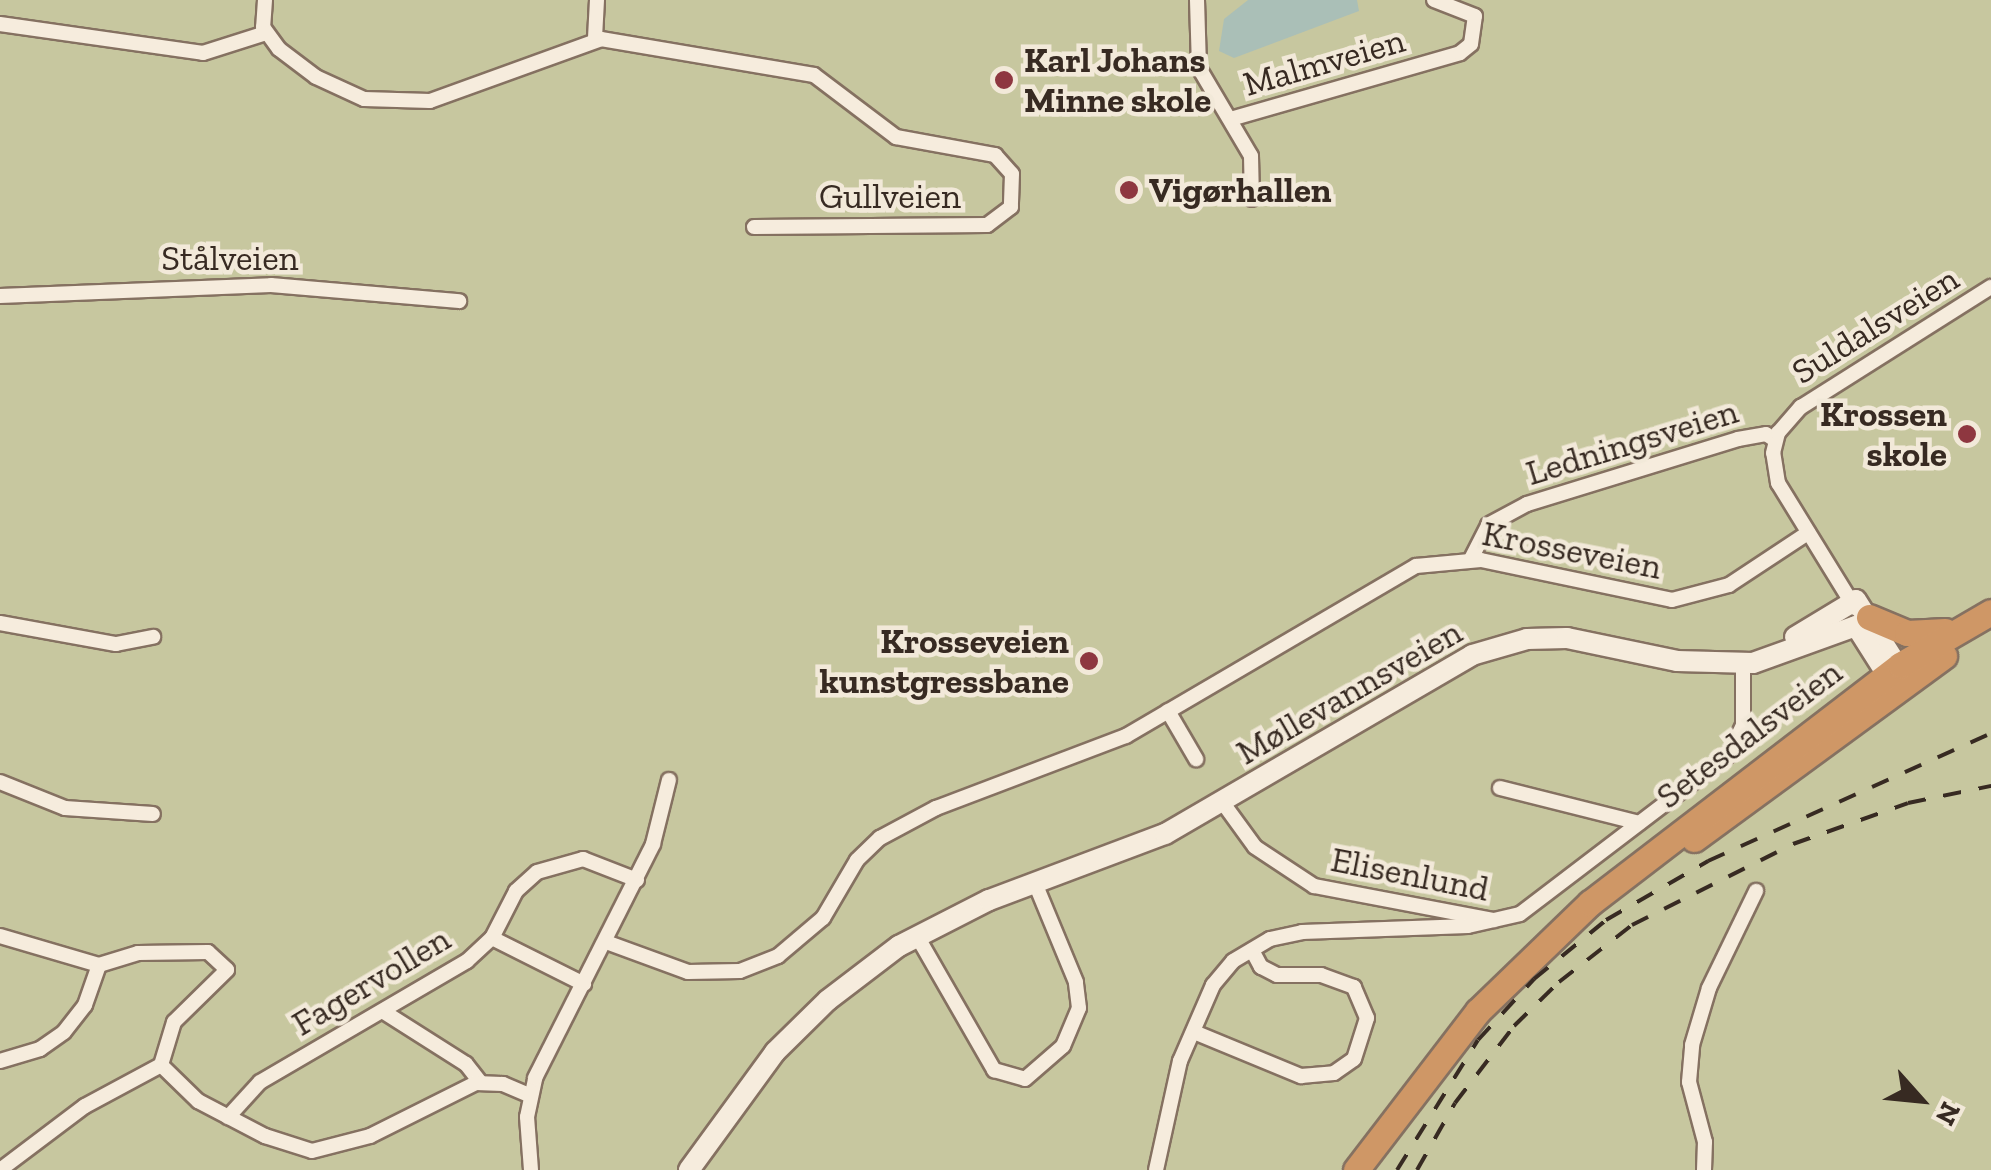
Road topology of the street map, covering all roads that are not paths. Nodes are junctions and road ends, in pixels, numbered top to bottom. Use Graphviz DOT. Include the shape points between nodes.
graph roads {
  1 [pos="265,0"];
  2 [pos="598,0"];
  3 [pos="1196,0"];
  4 [pos="1434,0"];
  5 [pos="0,24"];
  6 [pos="266,33"];
  7 [pos="595,38"];
  8 [pos="1234,118"];
  9 [pos="1252,198"];
  10 [pos="754,227"];
  11 [pos="1991,288"];
  12 [pos="0,296"];
  13 [pos="459,301"];
  14 [pos="1776,440"];
  15 [pos="1811,537"];
  16 [pos="1471,559"];
  17 [pos="1856,607"];
  18 [pos="1991,612"];
  19 [pos="0,623"];
  20 [pos="1991,627"];
  21 [pos="1955,630"];
  22 [pos="154,637"];
  23 [pos="1743,661"];
  24 [pos="1898,674"];
  25 [pos="1168,711"];
  26 [pos="1196,759"];
  27 [pos="669,780"];
  28 [pos="0,782"];
  29 [pos="1500,788"];
  30 [pos="1224,802"];
  31 [pos="153,814"];
  32 [pos="1639,823"];
  33 [pos="637,880"];
  34 [pos="1036,883"];
  35 [pos="1756,890"];
  36 [pos="1500,922"];
  37 [pos="0,936"];
  38 [pos="917,936"];
  39 [pos="492,938"];
  40 [pos="606,942"];
  41 [pos="1252,950"];
  42 [pos="99,965"];
  43 [pos="584,984"];
  44 [pos="384,1012"];
  45 [pos="1194,1032"];
  46 [pos="0,1061"];
  47 [pos="161,1065"];
  48 [pos="482,1083"];
  49 [pos="531,1096"];
  50 [pos="228,1116"];
  51 [pos="0,1170"];
  52 [pos="531,1170"];
  53 [pos="689,1170"];
  54 [pos="1156,1170"];
  55 [pos="1356,1170"];
  56 [pos="1704,1170"];
  1 -- 6 [label="street"];
  2 -- 7 [label="street"];
  3 -- 8 [label="street, Malmveien" via="1199,68"];
  4 -- 8 [label="street, Malmveien" via="1474,16 1471,44 1460,52"];
  5 -- 6 [label="street" via="166,50 222,50"];
  6 -- 7 [label="street" via="325,82 400,104 443,97"];
  7 -- 10 [label="street, Gullveien" via="814,75 896,137 995,155 1012,174 1011,207 987,225"];
  8 -- 9 [label="street, Malmveien" via="1251,156"];
  11 -- 14 [label="street, Suldalsveien" via="1801,406"];
  12 -- 13 [label="street, Stålveien" via="270,285"];
  14 -- 15 [label="street" via="1778,482"];
  14 -- 16 [label="street, Ledningsveien" via="1766,434 1738,438 1526,504 1488,525"];
  15 -- 16 [label="street, Krosseveien" via="1729,585 1672,600"];
  15 -- 17 [label="street"];
  16 -- 25 [label="street, Krosseveien" via="1435,560 1383,582"];
  17 -- 21 [label="highway" via="1914,634"];
  17 -- 23 [label="main road, Møllevannsveien" via="1768,660"];
  17 -- 24 [label="main road"];
  18 -- 21 [label="highway, Setesdalsveien"];
  19 -- 22 [label="street" via="116,644"];
  20 -- 24 [label="highway, Setesdalsveien"];
  21 -- 24 [label="highway, Setesdalsveien"];
  23 -- 30 [label="main road, Møllevannsveien" via="1677,661 1567,638 1507,643 1437,672"];
  23 -- 32 [label="street" via="1742,725 1734,747"];
  24 -- 55 [label="highway, Setesdalsveien" via="1562,930 1478,1011"];
  25 -- 26 [label="street"];
  25 -- 40 [label="street, Krosseveien" via="1100,747 936,808 880,838 856,860 823,918 778,956 740,971 706,973 674,970"];
  27 -- 33 [label="street"];
  28 -- 31 [label="street" via="66,808"];
  29 -- 32 [label="street"];
  30 -- 34 [label="main road, Møllevannsveien" via="1165,834"];
  30 -- 36 [label="street, Elisenlund" via="1256,847 1314,886"];
  32 -- 36 [label="street" via="1529,909"];
  33 -- 39 [label="street, Fagervollen" via="583,859 554,864 516,891"];
  33 -- 40 [label="street"];
  34 -- 38 [label="main road, Møllevannsveien"];
  34 -- 38 [label="street" via="1076,982 1078,1008 1063,1046 1025,1079 994,1070"];
  35 -- 56 [label="street" via="1709,988 1692,1045 1689,1082 1705,1142"];
  36 -- 41 [label="street" via="1302,932"];
  37 -- 42 [label="street"];
  38 -- 53 [label="main road, Møllevannsveien" via="828,1000 776,1052"];
  39 -- 43 [label="street"];
  39 -- 44 [label="street, Fagervollen" via="450,973"];
  40 -- 43 [label="street"];
  41 -- 45 [label="street" via="1213,985"];
  41 -- 45 [label="street" via="1268,972 1321,975 1354,986 1367,1018 1354,1059 1334,1073 1302,1076"];
  42 -- 46 [label="street" via="84,1005 64,1032 40,1049"];
  42 -- 47 [label="street" via="184,950 226,962 222,981 174,1022"];
  43 -- 49 [label="street"];
  44 -- 48 [label="street" via="466,1064"];
  44 -- 50 [label="street, Fagervollen" via="260,1082"];
  45 -- 54 [label="street" via="1171,1090"];
  47 -- 50 [label="street" via="198,1101"];
  47 -- 51 [label="street" via="85,1106"];
  48 -- 49 [label="street"];
  48 -- 50 [label="street" via="370,1136 312,1151"];
  49 -- 52 [label="street"];
}
